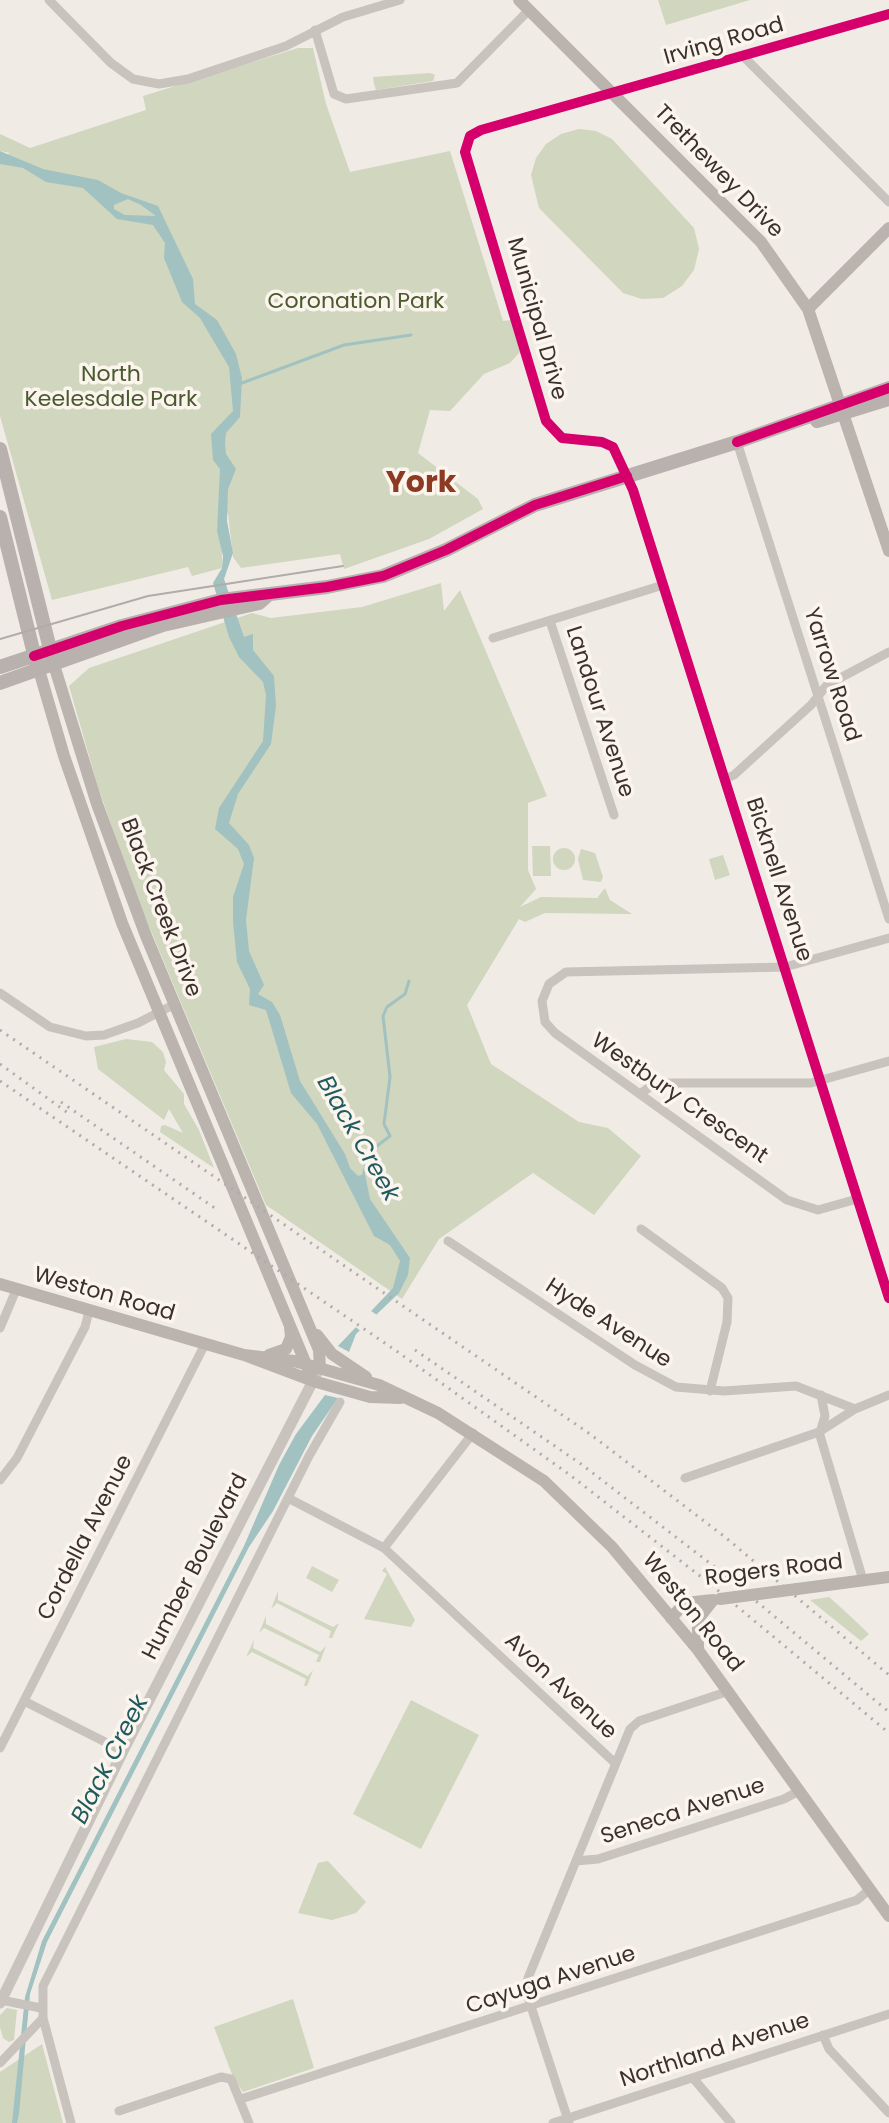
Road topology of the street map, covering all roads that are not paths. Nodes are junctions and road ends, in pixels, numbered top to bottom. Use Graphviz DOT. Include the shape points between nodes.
graph roads {
  1 [pos="49,0"];
  2 [pos="400,0"];
  3 [pos="519,0"];
  4 [pos="529,10"];
  5 [pos="889,14"];
  6 [pos="315,30"];
  7 [pos="744,57"];
  8 [pos="615,93"];
  9 [pos="481,130"];
  10 [pos="889,202"];
  11 [pos="889,228"];
  12 [pos="889,237"];
  13 [pos="869,251"];
  14 [pos="808,309"];
  15 [pos="889,388"];
  16 [pos="889,399"];
  17 [pos="843,408"];
  18 [pos="737,442"];
  19 [pos="0,449"];
  20 [pos="627,476"];
  21 [pos="0,517"];
  22 [pos="888,544"];
  23 [pos="663,585"];
  24 [pos="550,621"];
  25 [pos="493,638"];
  26 [pos="889,652"];
  27 [pos="52,658"];
  28 [pos="36,663"];
  29 [pos="0,667"];
  30 [pos="0,683"];
  31 [pos="818,694"];
  32 [pos="725,779"];
  33 [pos="614,815"];
  34 [pos="889,919"];
  35 [pos="889,938"];
  36 [pos="785,967"];
  37 [pos="0,993"];
  38 [pos="173,1005"];
  39 [pos="158,1014"];
  40 [pos="889,1061"];
  41 [pos="820,1081"];
  42 [pos="640,1094"];
  43 [pos="857,1199"];
  44 [pos="641,1229"];
  45 [pos="448,1241"];
  46 [pos="0,1284"];
  47 [pos="16,1290"];
  48 [pos="889,1298"];
  49 [pos="89,1311"];
  50 [pos="302,1312"];
  51 [pos="289,1316"];
  52 [pos="0,1328"];
  53 [pos="205,1344"];
  54 [pos="244,1355"];
  55 [pos="262,1355"];
  56 [pos="313,1372"];
  57 [pos="379,1385"];
  58 [pos="710,1391"];
  59 [pos="821,1395"];
  60 [pos="889,1395"];
  61 [pos="403,1399"];
  62 [pos="340,1402"];
  63 [pos="855,1409"];
  64 [pos="819,1432"];
  65 [pos="473,1433"];
  66 [pos="685,1478"];
  67 [pos="0,1480"];
  68 [pos="288,1498"];
  69 [pos="384,1548"];
  70 [pos="889,1577"];
  71 [pos="863,1580"];
  72 [pos="716,1599"];
  73 [pos="671,1618"];
  74 [pos="698,1650"];
  75 [pos="729,1691"];
  76 [pos="24,1701"];
  77 [pos="0,1748"];
  78 [pos="123,1751"];
  79 [pos="615,1763"];
  80 [pos="799,1791"];
  81 [pos="576,1861"];
  82 [pos="869,1890"];
  83 [pos="889,1916"];
  84 [pos="1,2002"];
  85 [pos="532,2006"];
  86 [pos="889,2014"];
  87 [pos="38,2015"];
  88 [pos="823,2035"];
  89 [pos="0,2063"];
  90 [pos="693,2078"];
  91 [pos="241,2099"];
  92 [pos="119,2111"];
  93 [pos="889,2113"];
  94 [pos="568,2121"];
  95 [pos="71,2123"];
  96 [pos="249,2123"];
  97 [pos="553,2123"];
  98 [pos="731,2123"];
  1 -- 6 [label="street" via="102,56 133,79 150,84 188,79 286,46"];
  2 -- 6 [label="street"];
  3 -- 4 [label="main road, Trethewey Drive"];
  4 -- 6 [label="street" via="457,83 346,99 334,94"];
  4 -- 8 [label="main road, Trethewey Drive"];
  5 -- 7 [label="street, Irving Road"];
  7 -- 8 [label="street, Irving Road"];
  7 -- 10 [label="street"];
  8 -- 9 [label="street, Irving Road"];
  8 -- 14 [label="main road, Trethewey Drive" via="761,242"];
  9 -- 20 [label="street, Municipal Drive" via="470,136 465,152 544,416 562,438 611,445"];
  11 -- 13 [label="main road"];
  12 -- 13 [label="main road"];
  13 -- 14 [label="main road"];
  14 -- 17 [label="main road, Trethewey Drive"];
  15 -- 17 [label="main road"];
  16 -- 17 [label="main road"];
  17 -- 18 [label="main road" via="748,444"];
  17 -- 22 [label="main road, Trethewey Drive"];
  18 -- 20 [label="main road"];
  18 -- 31 [label="street, Yarrow Road"];
  19 -- 27 [label="main road, Black Creek Drive"];
  20 -- 23 [label="street, Bicknell Avenue"];
  20 -- 27 [label="main road" via="535,505 383,576 204,609"];
  21 -- 28 [label="main road, Black Creek Drive"];
  23 -- 24 [label="street"];
  23 -- 32 [label="street, Bicknell Avenue"];
  24 -- 25 [label="street"];
  24 -- 33 [label="street, Landour Avenue"];
  26 -- 31 [label="street"];
  27 -- 28 [label="main road"];
  27 -- 38 [label="main road, Black Creek Drive" via="97,804"];
  28 -- 29 [label="main road"];
  28 -- 30 [label="main road"];
  28 -- 39 [label="main road, Black Creek Drive" via="102,868"];
  31 -- 32 [label="street"];
  31 -- 34 [label="street, Yarrow Road"];
  32 -- 36 [label="street, Bicknell Avenue"];
  35 -- 36 [label="street"];
  36 -- 41 [label="street, Bicknell Avenue"];
  36 -- 42 [label="street, Westbury Crescent" via="571,971 555,978 544,991 545,1022"];
  37 -- 39 [label="street" via="50,1027 80,1035 104,1035"];
  38 -- 39 [label="street"];
  38 -- 50 [label="main road, Black Creek Drive"];
  39 -- 51 [label="main road, Black Creek Drive"];
  40 -- 41 [label="street"];
  41 -- 42 [label="street" via="655,1083"];
  41 -- 43 [label="street, Bicknell Avenue"];
  42 -- 43 [label="street, Westbury Crescent" via="795,1204 818,1210"];
  43 -- 48 [label="street, Bicknell Avenue"];
  44 -- 58 [label="street" via="722,1288 728,1298"];
  45 -- 58 [label="street, Hyde Avenue" via="664,1382"];
  46 -- 47 [label="main road, Weston Road"];
  47 -- 49 [label="main road, Weston Road"];
  47 -- 52 [label="street"];
  49 -- 53 [label="main road, Weston Road"];
  49 -- 67 [label="street" via="17,1458"];
  50 -- 56 [label="main road, Black Creek Drive" via="319,1350"];
  50 -- 57 [label="main road" via="332,1354"];
  51 -- 55 [label="main road" via="290,1343 278,1353"];
  51 -- 56 [label="main road, Black Creek Drive"];
  53 -- 54 [label="main road, Weston Road"];
  53 -- 76 [label="street, Cordella Avenue"];
  54 -- 55 [label="main road, Weston Road"];
  54 -- 56 [label="main road, Weston Road" via="295,1374"];
  55 -- 56 [label="main road, Weston Road"];
  56 -- 57 [label="main road, Weston Road"];
  56 -- 61 [label="main road, Weston Road" via="370,1397"];
  56 -- 78 [label="street, Humber Boulevard"];
  57 -- 61 [label="main road, Weston Road"];
  58 -- 59 [label="street, Hyde Avenue" via="786,1385"];
  59 -- 63 [label="street, Hyde Avenue"];
  59 -- 64 [label="street" via="825,1416"];
  60 -- 63 [label="street"];
  61 -- 65 [label="main road, Weston Road"];
  62 -- 68 [label="street"];
  63 -- 64 [label="street"];
  64 -- 66 [label="street"];
  64 -- 71 [label="street"];
  65 -- 69 [label="street"];
  65 -- 73 [label="main road, Weston Road" via="544,1481 588,1522"];
  68 -- 69 [label="street, Avon Avenue"];
  68 -- 87 [label="street" via="48,1972"];
  69 -- 79 [label="street, Avon Avenue"];
  70 -- 71 [label="main road, Rogers Road"];
  71 -- 72 [label="main road, Rogers Road, bridge"];
  72 -- 73 [label="main road, Rogers Road" via="685,1603"];
  72 -- 74 [label="main road" via="698,1619"];
  73 -- 74 [label="main road, Weston Road"];
  74 -- 75 [label="main road, Weston Road"];
  75 -- 79 [label="street" via="639,1721"];
  75 -- 80 [label="main road, Weston Road"];
  76 -- 77 [label="street, Cordella Avenue"];
  76 -- 78 [label="street"];
  78 -- 84 [label="street, Humber Boulevard"];
  79 -- 81 [label="street, Avon Avenue"];
  80 -- 81 [label="street, Seneca Avenue" via="598,1859"];
  80 -- 82 [label="main road, Weston Road"];
  81 -- 85 [label="street, Avon Avenue" via="526,1984"];
  82 -- 83 [label="main road, Weston Road"];
  82 -- 85 [label="street, Cayuga Avenue" via="857,1900"];
  84 -- 87 [label="street, Humber Boulevard"];
  85 -- 91 [label="street, Cayuga Avenue"];
  85 -- 94 [label="street, Avon Avenue"];
  86 -- 88 [label="street, Northland Avenue"];
  87 -- 89 [label="street"];
  87 -- 95 [label="street"];
  88 -- 90 [label="street, Northland Avenue"];
  88 -- 93 [label="street" via="829,2049"];
  90 -- 94 [label="street, Northland Avenue"];
  90 -- 98 [label="street"];
  91 -- 92 [label="street" via="231,2079 221,2077"];
  91 -- 96 [label="street"];
  94 -- 97 [label="street, Northland Avenue"];
}
